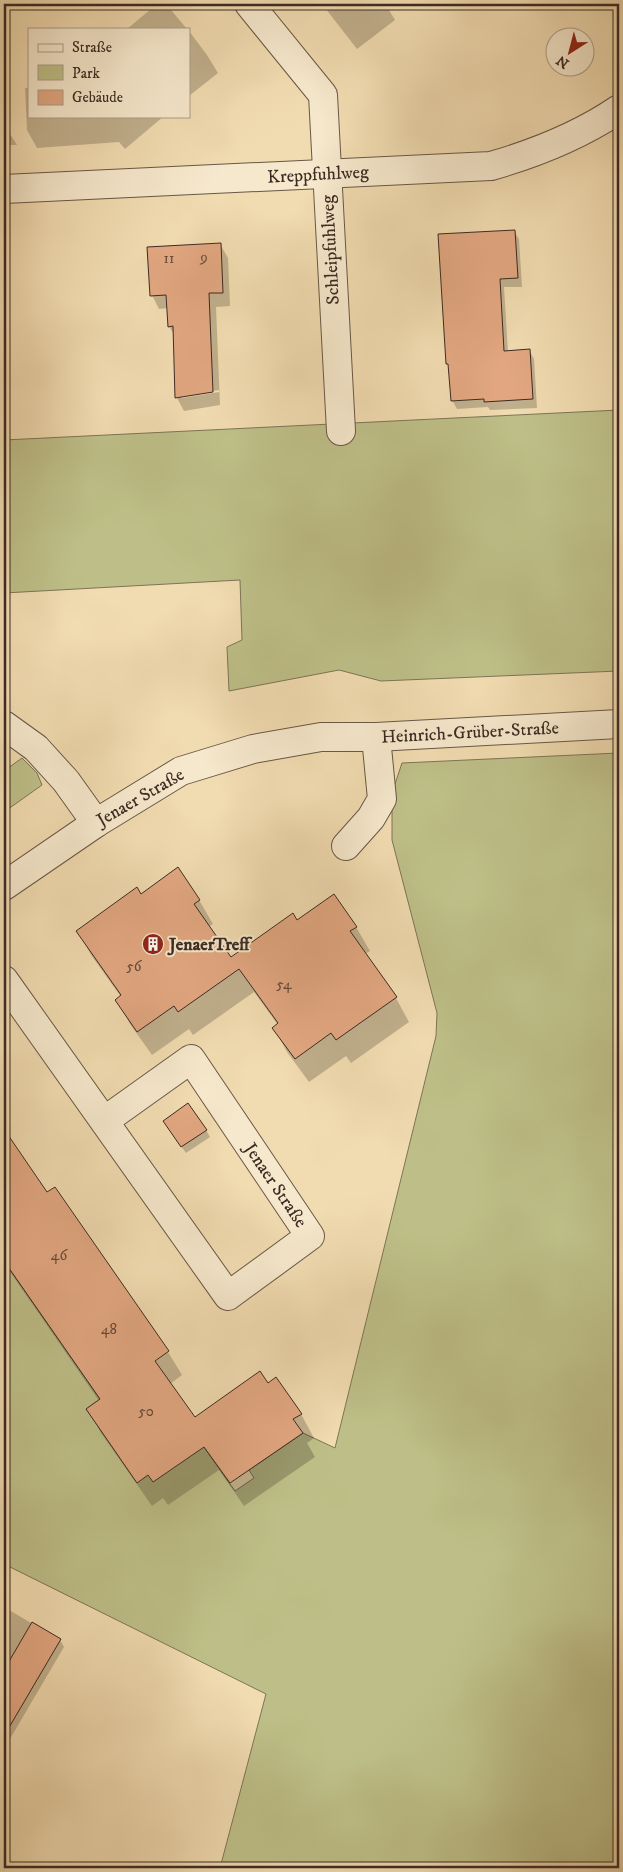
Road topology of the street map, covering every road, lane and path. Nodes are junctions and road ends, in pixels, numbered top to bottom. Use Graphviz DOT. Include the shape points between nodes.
graph roads {
  1 [pos="249,4"];
  2 [pos="619,109"];
  3 [pos="326,173"];
  4 [pos="4,189"];
  5 [pos="341,431"];
  6 [pos="619,724"];
  7 [pos="4,725"];
  8 [pos="321,737"];
  9 [pos="376,737"];
  10 [pos="96,823"];
  11 [pos="346,846"];
  12 [pos="4,886"];
  13 [pos="4,980"];
  14 [pos="104,1120"];
  1 -- 3 [label="street, Schleipfuhlweg" via="323,95"];
  2 -- 3 [label="street, Kreppfuhlweg" via="528,155 491,166"];
  3 -- 4 [label="street, Kreppfuhlweg"];
  3 -- 5 [label="street, Schleipfuhlweg"];
  6 -- 9 [label="street, Heinrich-Grüber-Straße"];
  7 -- 10 [label="street" via="36,748 66,781"];
  8 -- 9 [label="street, Heinrich-Grüber-Straße"];
  8 -- 10 [label="street, Jenaer Straße" via="253,749 181,771"];
  9 -- 11 [label="street" via="382,799 371,818"];
  10 -- 12 [label="street, Jenaer Straße"];
  13 -- 14 [label="street, Jenaer Straße"];
  14 -- 14 [label="street, Jenaer Straße" via="191,1059 310,1236 228,1296"];
}
